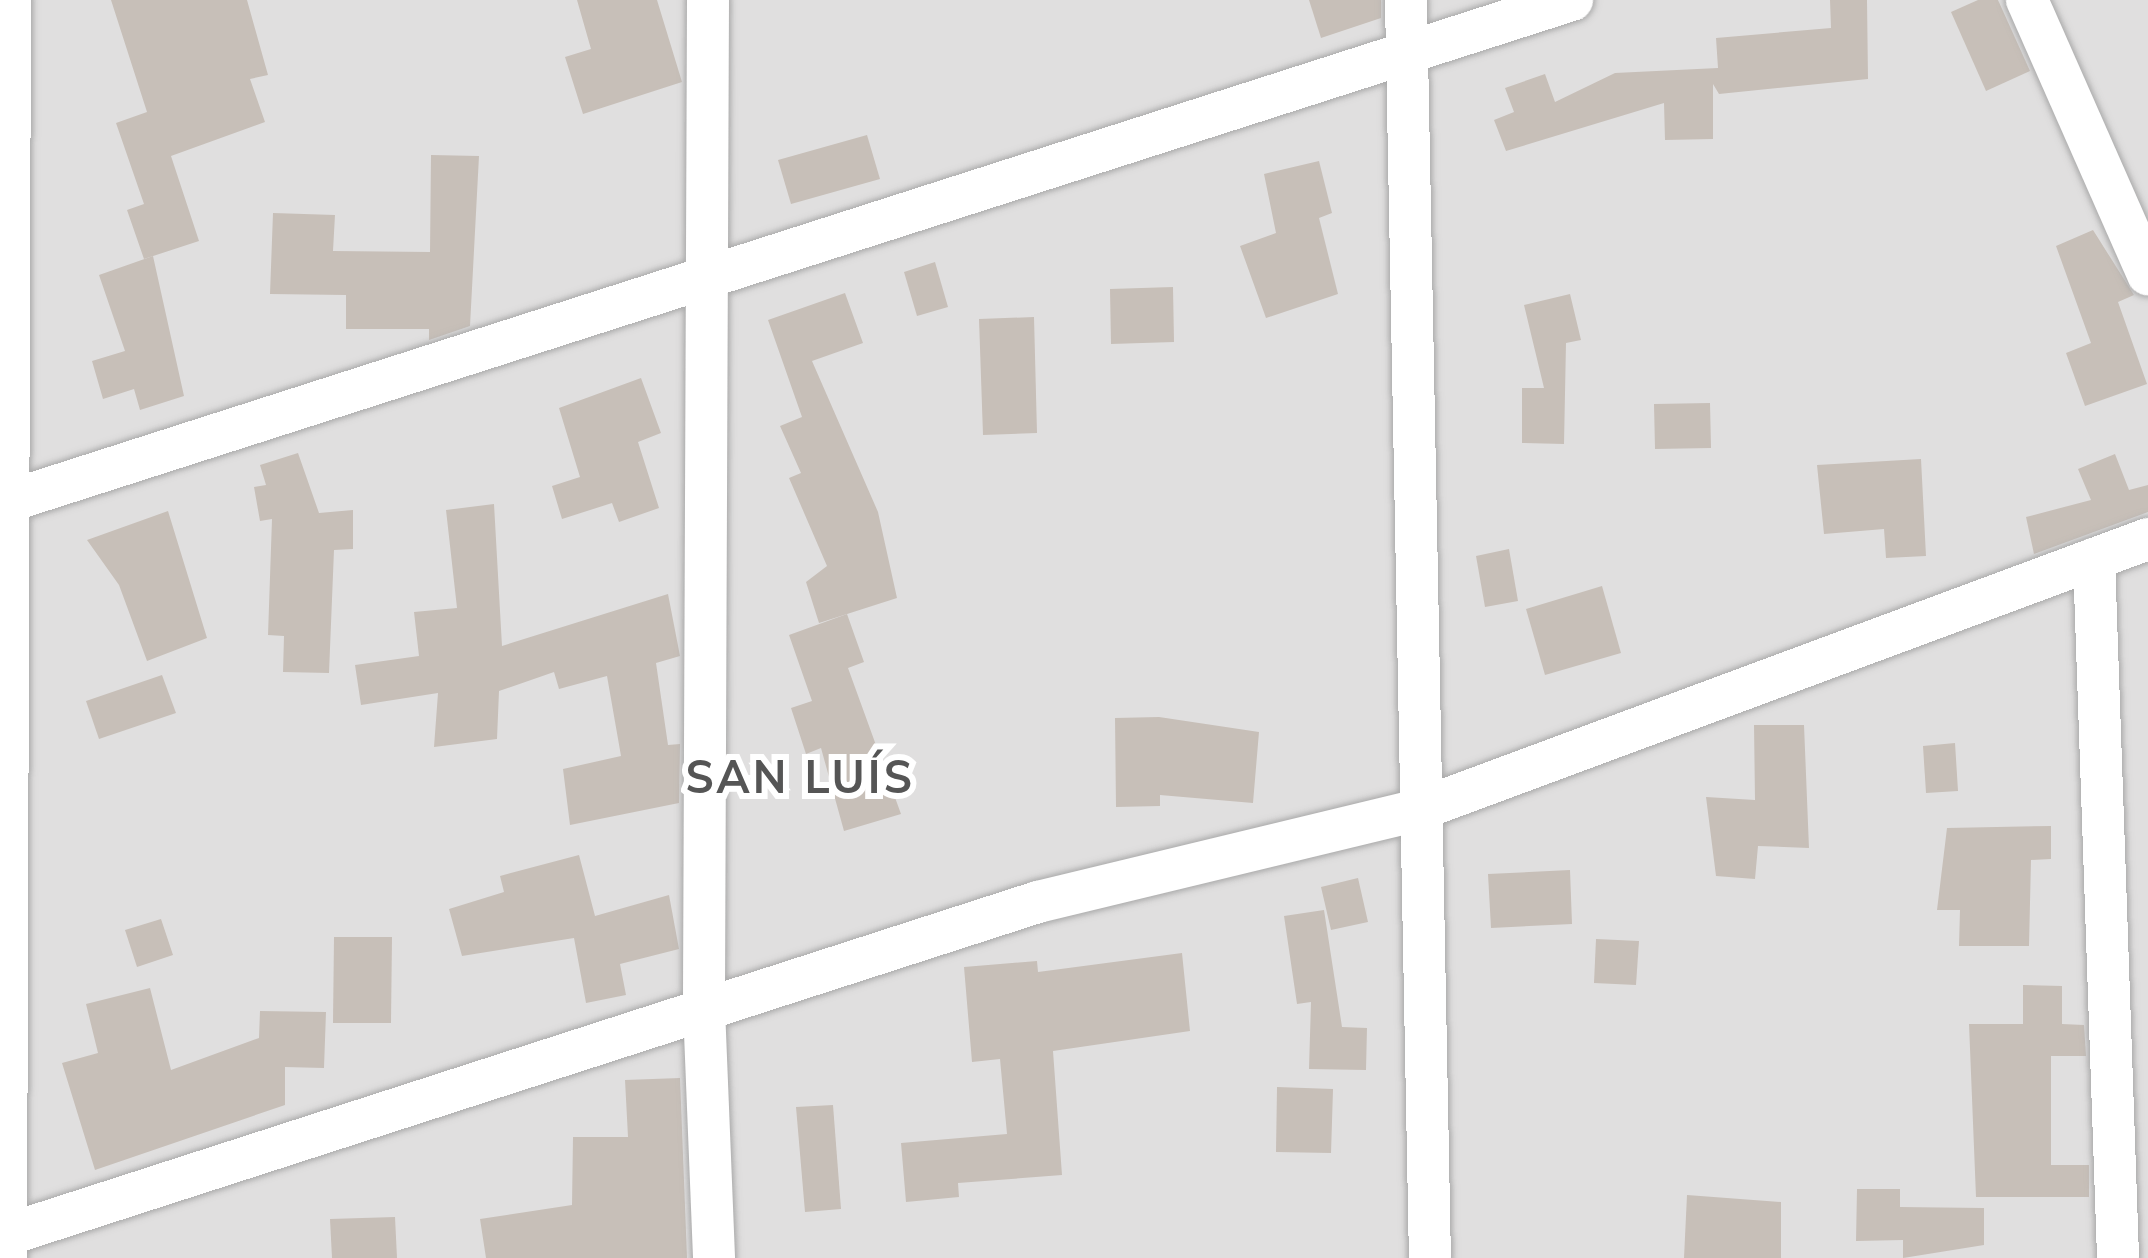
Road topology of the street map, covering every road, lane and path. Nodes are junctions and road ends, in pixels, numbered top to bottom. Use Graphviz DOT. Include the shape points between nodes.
graph roads {
  1 [pos="10,0"];
  2 [pos="707,0"];
  3 [pos="1406,0"];
  4 [pos="1572,0"];
  5 [pos="2027,0"];
  6 [pos="1407,53"];
  7 [pos="2148,274"];
  8 [pos="708,276"];
  9 [pos="6,502"];
  10 [pos="2148,538"];
  11 [pos="2094,559"];
  12 [pos="1415,811"];
  13 [pos="704,1008"];
  14 [pos="4,1244"];
  15 [pos="714,1258"];
  16 [pos="1430,1258"];
  17 [pos="2118,1258"];
  1 -- 9 [label="street"];
  2 -- 8 [label="street"];
  3 -- 6 [label="street"];
  4 -- 6 [label="street"];
  5 -- 7 [label="street"];
  6 -- 8 [label="street"];
  6 -- 12 [label="street"];
  8 -- 9 [label="street"];
  8 -- 13 [label="street"];
  9 -- 14 [label="street"];
  10 -- 11 [label="street"];
  11 -- 12 [label="street"];
  11 -- 17 [label="street"];
  12 -- 13 [label="street" via="1039,902"];
  12 -- 16 [label="street"];
  13 -- 14 [label="street"];
  13 -- 15 [label="street"];
}
